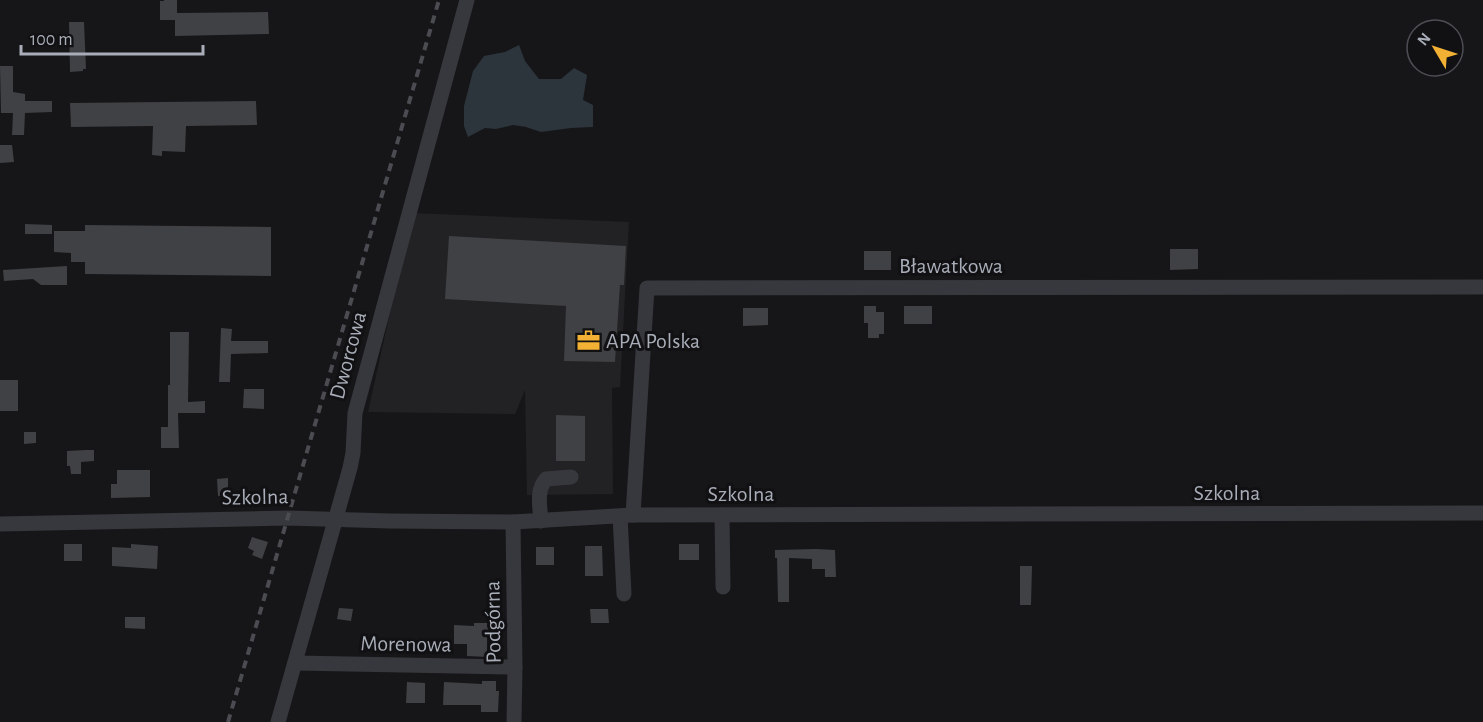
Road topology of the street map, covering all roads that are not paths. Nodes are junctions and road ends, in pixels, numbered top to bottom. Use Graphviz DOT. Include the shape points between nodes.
graph roads {
  1 [pos="467,0"];
  2 [pos="1483,287"];
  3 [pos="572,477"];
  4 [pos="1483,513"];
  5 [pos="722,515"];
  6 [pos="626,516"];
  7 [pos="335,520"];
  8 [pos="541,521"];
  9 [pos="513,522"];
  10 [pos="0,524"];
  11 [pos="723,587"];
  12 [pos="624,594"];
  13 [pos="296,663"];
  14 [pos="515,667"];
  15 [pos="278,722"];
  16 [pos="514,722"];
  1 -- 7 [label="street, Dworcowa" via="360,391 350,468"];
  2 -- 6 [label="street, Bławatkowa" via="647,288"];
  3 -- 8 [label="street" via="546,479 542,484"];
  4 -- 5 [label="street, Szkolna"];
  5 -- 6 [label="street, Szkolna"];
  5 -- 11 [label="street"];
  6 -- 8 [label="street, Szkolna"];
  6 -- 12 [label="street"];
  7 -- 9 [label="street, Szkolna"];
  7 -- 10 [label="street, Szkolna"];
  7 -- 13 [label="street, Dworcowa"];
  8 -- 9 [label="street, Szkolna"];
  9 -- 14 [label="street, Podgórna"];
  13 -- 14 [label="street, Morenowa"];
  13 -- 15 [label="street, Dworcowa"];
  14 -- 16 [label="street, Podgórna"];
}
